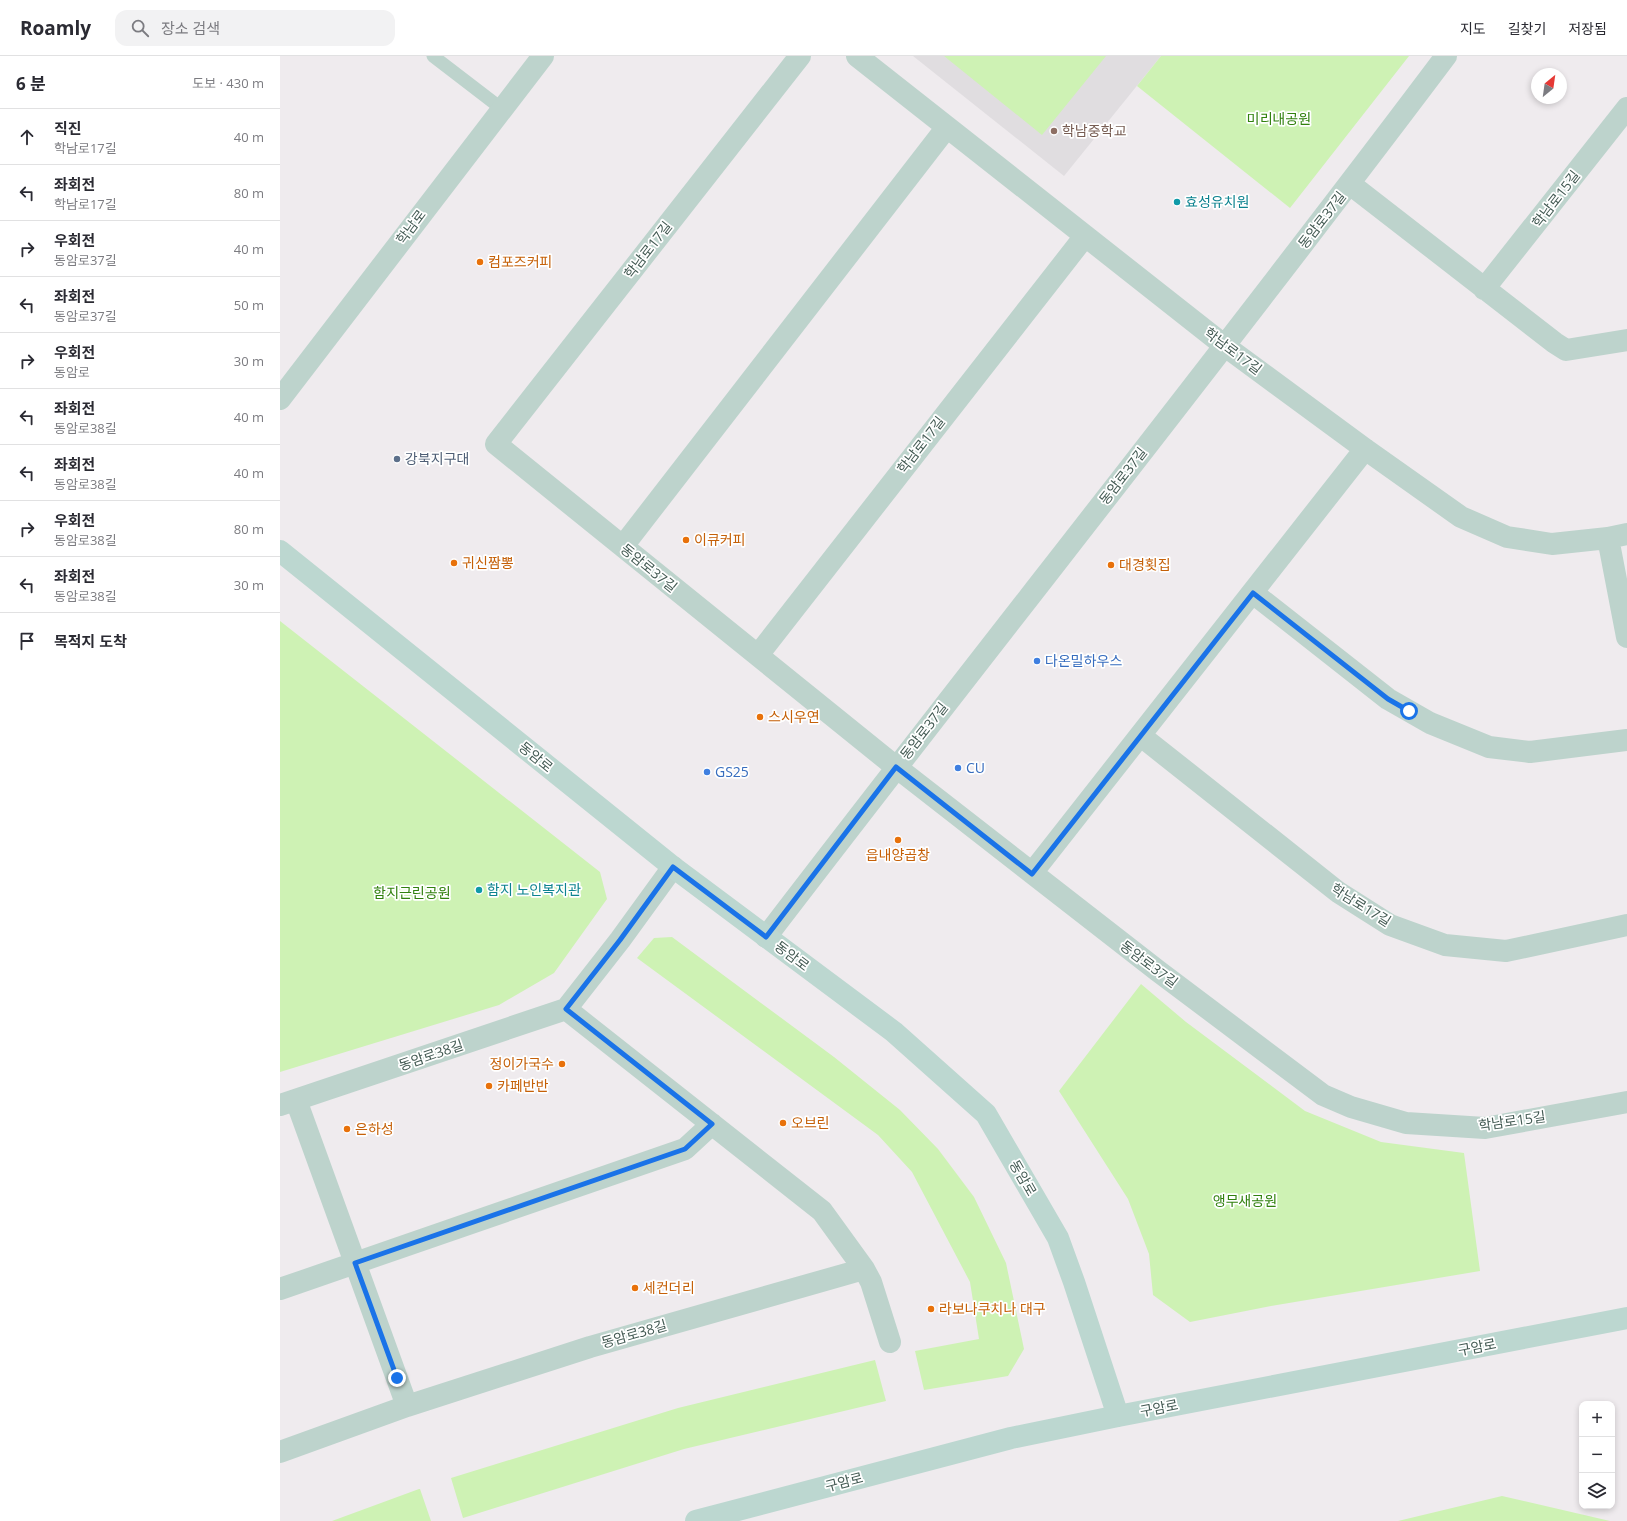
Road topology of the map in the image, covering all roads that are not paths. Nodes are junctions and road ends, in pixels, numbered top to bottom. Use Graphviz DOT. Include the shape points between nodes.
graph roads {
  1 [pos="433,56"];
  2 [pos="543,56"];
  3 [pos="800,56"];
  4 [pos="857,56"];
  5 [pos="1446,56"];
  6 [pos="1627,108"];
  7 [pos="502,109"];
  8 [pos="947,127"];
  9 [pos="1350,184"];
  10 [pos="1085,236"];
  11 [pos="1484,289"];
  12 [pos="1627,340"];
  13 [pos="1225,346"];
  14 [pos="280,399"];
  15 [pos="496,444"];
  16 [pos="1365,449"];
  17 [pos="1617,536"];
  18 [pos="623,546"];
  19 [pos="280,551"];
  20 [pos="1253,593"];
  21 [pos="1627,637"];
  22 [pos="758,655"];
  23 [pos="1141,736"];
  24 [pos="1627,740"];
  25 [pos="896,767"];
  26 [pos="673,867"];
  27 [pos="1032,874"];
  28 [pos="1627,925"];
  29 [pos="766,937"];
  30 [pos="566,1009"];
  31 [pos="1627,1102"];
  32 [pos="288,1103"];
  33 [pos="1351,1107"];
  34 [pos="712,1124"];
  35 [pos="355,1263"];
  36 [pos="864,1269"];
  37 [pos="280,1289"];
  38 [pos="1627,1318"];
  39 [pos="890,1342"];
  40 [pos="407,1406"];
  41 [pos="1118,1416"];
  42 [pos="280,1452"];
  43 [pos="696,1521"];
  1 -- 7 [label="lane"];
  2 -- 7 [label="street, 학남로"];
  3 -- 15 [label="street, 학남로17길"];
  4 -- 8 [label="street, 학남로17길"];
  5 -- 9 [label="street, 동암로37길"];
  6 -- 11 [label="street, 학남로15길"];
  7 -- 14 [label="street, 학남로"];
  8 -- 10 [label="street, 학남로17길"];
  8 -- 18 [label="street"];
  9 -- 11 [label="street, 동암로37길"];
  9 -- 13 [label="street, 동암로37길"];
  10 -- 13 [label="street, 학남로17길"];
  10 -- 22 [label="street, 학남로17길"];
  11 -- 12 [label="street, 동암로37길" via="1566,350"];
  13 -- 16 [label="street, 학남로17길"];
  13 -- 25 [label="street, 동암로37길"];
  15 -- 18 [label="street, 동암로37길"];
  16 -- 17 [label="street, 학남로17길" via="1461,517 1507,537 1552,544"];
  16 -- 20 [label="street"];
  17 -- 21 [label="street, 학남로17길"];
  18 -- 22 [label="street, 동암로37길"];
  19 -- 26 [label="main road, 동암로"];
  20 -- 23 [label="street"];
  20 -- 24 [label="street" via="1388,699 1430,724 1489,747 1530,752"];
  22 -- 25 [label="street, 동암로37길"];
  23 -- 27 [label="street"];
  23 -- 28 [label="street, 학남로17길" via="1338,892 1390,925 1445,945 1506,951"];
  25 -- 27 [label="street, 동암로37길"];
  25 -- 29 [label="street, 동암로37길"];
  26 -- 29 [label="main road, 동암로"];
  26 -- 30 [label="street"];
  27 -- 33 [label="street, 동암로37길" via="1323,1095"];
  29 -- 41 [label="main road, 동암로" via="894,1032 986,1114 1058,1238"];
  30 -- 32 [label="street, 동암로38길"];
  30 -- 34 [label="street"];
  31 -- 33 [label="street, 학남로15길" via="1485,1128 1406,1123"];
  32 -- 35 [label="street, 동암로38길"];
  34 -- 35 [label="street" via="685,1149"];
  34 -- 36 [label="street" via="822,1211"];
  35 -- 37 [label="street"];
  35 -- 40 [label="street, 동암로38길"];
  36 -- 39 [label="street" via="871,1282"];
  36 -- 40 [label="street, 동암로38길" via="590,1346"];
  38 -- 41 [label="main road, 구암로"];
  40 -- 42 [label="street, 동암로38길"];
  41 -- 43 [label="main road, 구암로" via="1011,1438"];
}
